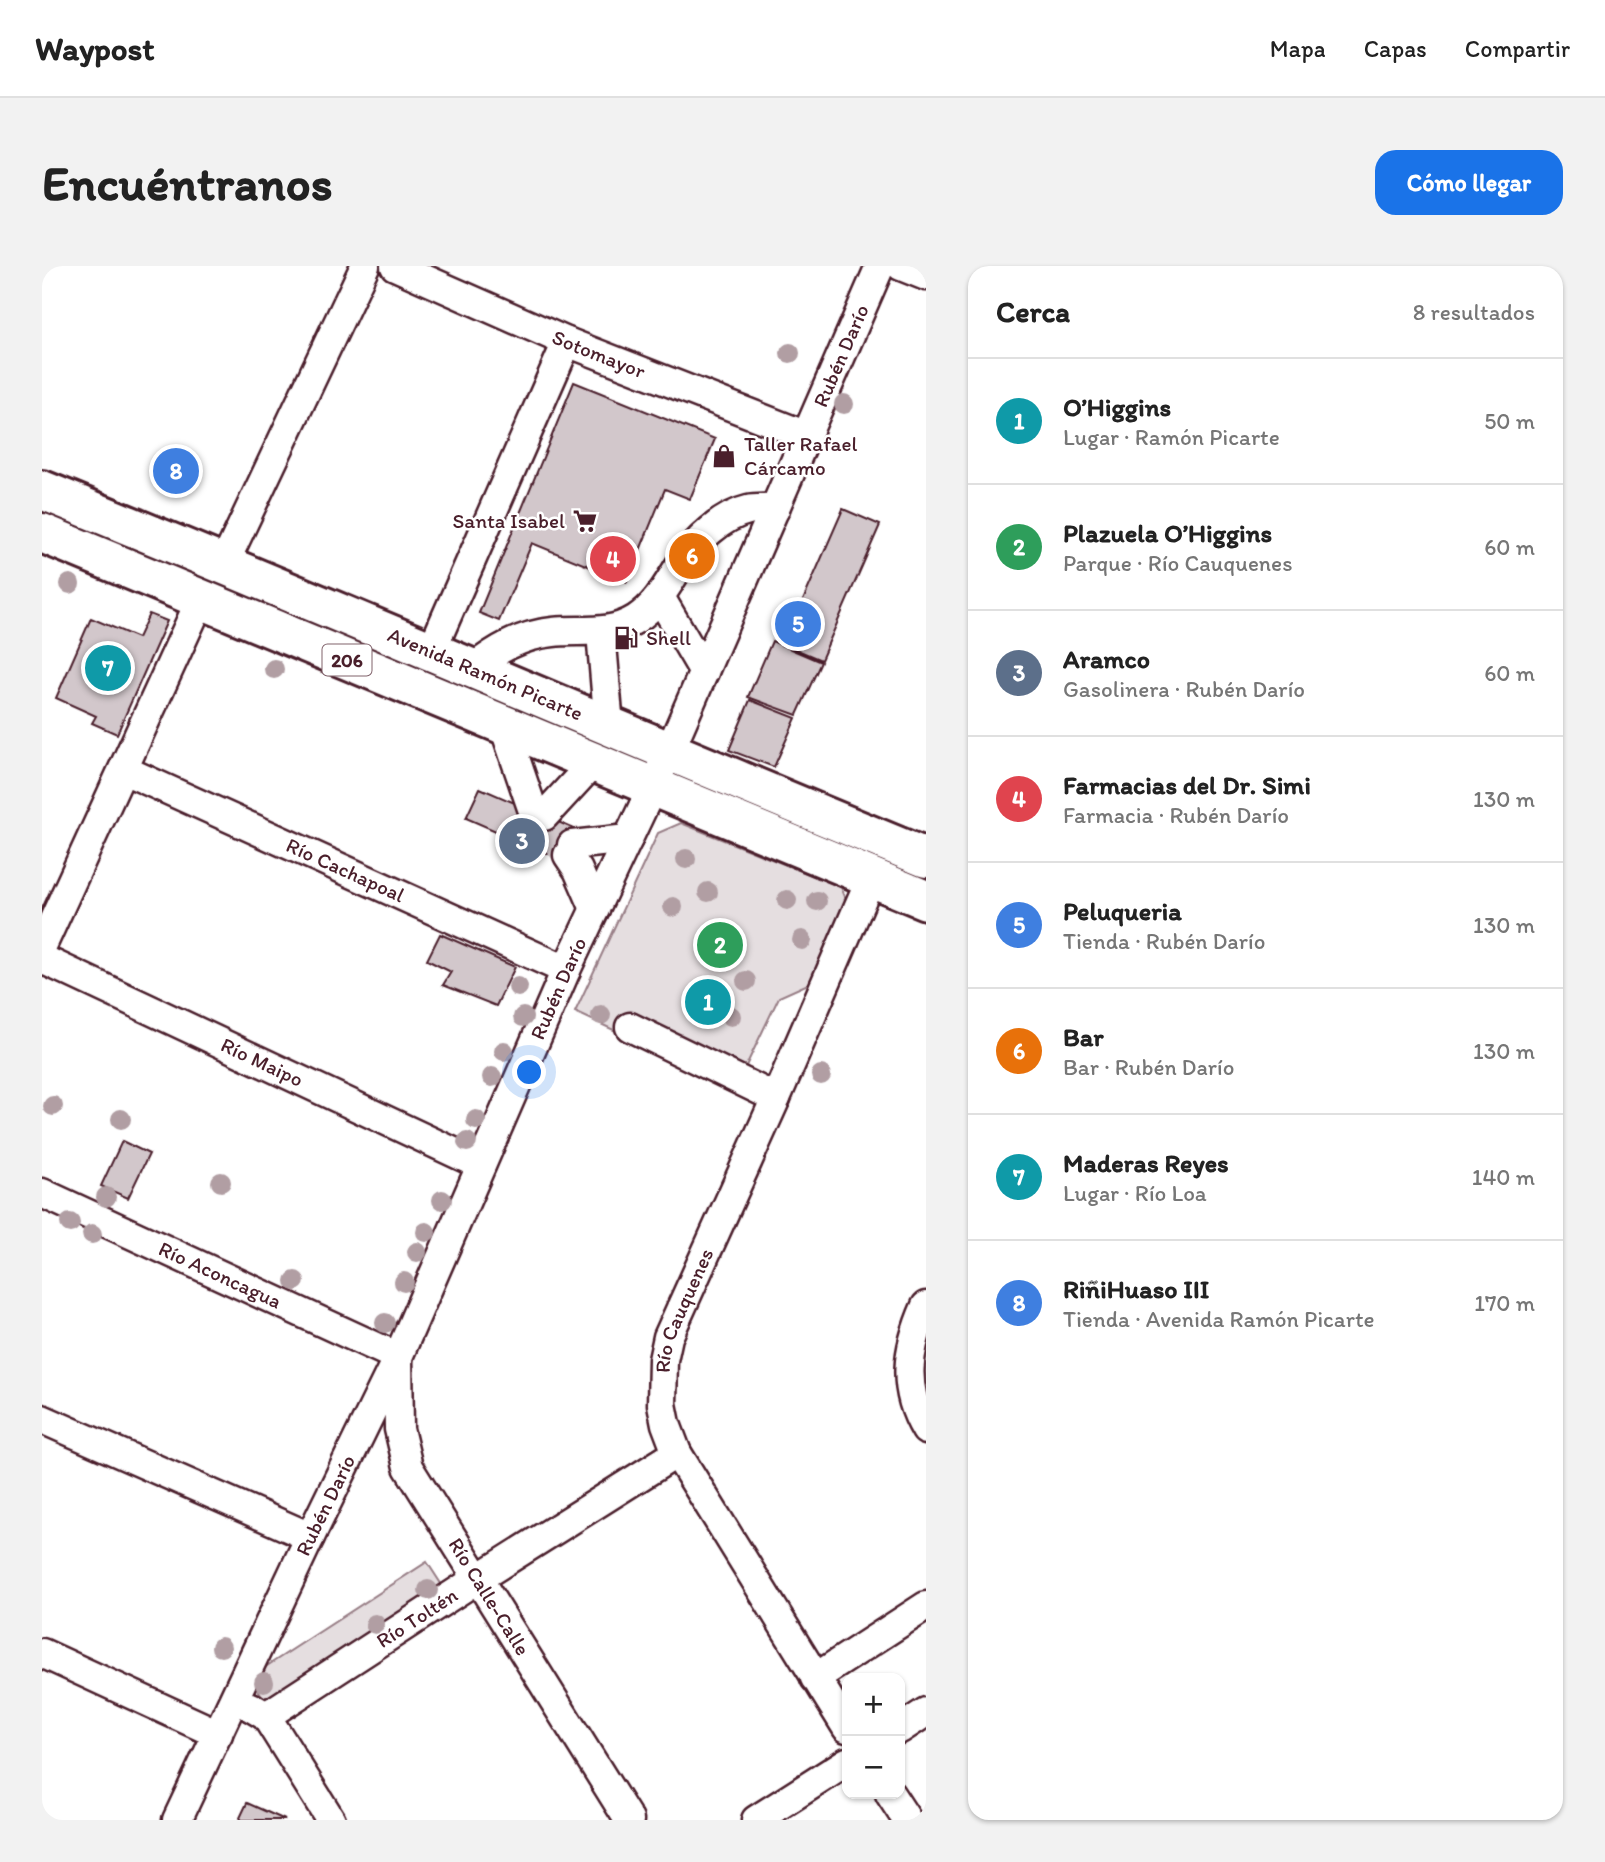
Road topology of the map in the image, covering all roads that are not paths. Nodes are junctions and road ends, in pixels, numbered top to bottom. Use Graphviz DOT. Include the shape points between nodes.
graph roads {
  1 [pos="365,266"];
  2 [pos="395,266"];
  3 [pos="880,266"];
  4 [pos="901,266"];
  5 [pos="926,276"];
  6 [pos="567,342"];
  7 [pos="807,436"];
  8 [pos="42,490"];
  9 [pos="775,509"];
  10 [pos="42,533"];
  11 [pos="224,564"];
  12 [pos="660,597"];
  13 [pos="201,599"];
  14 [pos="601,632"];
  15 [pos="431,652"];
  16 [pos="471,669"];
  17 [pos="704,672"];
  18 [pos="504,726"];
  19 [pos="609,727"];
  20 [pos="669,752"];
  21 [pos="593,763"];
  22 [pos="124,770"];
  23 [pos="653,788"];
  24 [pos="628,839"];
  25 [pos="926,858"];
  26 [pos="871,878"];
  27 [pos="926,900"];
  28 [pos="594,909"];
  29 [pos="42,946"];
  30 [pos="42,959"];
  31 [pos="566,970"];
  32 [pos="630,1027"];
  33 [pos="776,1098"];
  34 [pos="481,1165"];
  35 [pos="42,1193"];
  36 [pos="926,1306"];
  37 [pos="398,1357"];
  38 [pos="42,1419"];
  39 [pos="926,1430"];
  40 [pos="677,1453"];
  41 [pos="310,1536"];
  42 [pos="477,1578"];
  43 [pos="926,1606"];
  44 [pos="42,1653"];
  45 [pos="815,1678"];
  46 [pos="234,1695"];
  47 [pos="926,1712"];
  48 [pos="266,1716"];
  49 [pos="842,1720"];
  50 [pos="905,1726"];
  51 [pos="218,1734"];
  52 [pos="842,1765"];
  53 [pos="893,1799"];
  54 [pos="177,1820"];
  55 [pos="331,1820"];
  56 [pos="629,1820"];
  57 [pos="756,1820"];
  58 [pos="906,1820"];
  1 -- 11 [label="street"];
  2 -- 6 [label="street, Sotomayor"];
  3 -- 7 [label="street, Rubén Darío"];
  4 -- 5 [label="street"];
  6 -- 7 [label="street, Sotomayor"];
  6 -- 15 [label="street"];
  7 -- 9 [label="street, Rubén Darío"];
  8 -- 11 [label="highway, Avenida Ramón Picarte / 206"];
  9 -- 12 [label="street" via="748,510 713,529 696,544"];
  9 -- 17 [label="street, Rubén Darío"];
  10 -- 13 [label="highway, Avenida Ramón Picarte / 206"];
  11 -- 15 [label="highway, Avenida Ramón Picarte / 206"];
  12 -- 14 [label="street" via="635,620"];
  12 -- 17 [label="street"];
  13 -- 18 [label="highway, Avenida Ramón Picarte / 206"];
  13 -- 22 [label="street"];
  14 -- 16 [label="street" via="528,636"];
  14 -- 19 [label="street"];
  15 -- 16 [label="highway, Avenida Ramón Picarte / 206"];
  16 -- 19 [label="highway, Avenida Ramón Picarte / 206"];
  17 -- 20 [label="street, Rubén Darío"];
  18 -- 21 [label="highway, Avenida Ramón Picarte / 206"];
  18 -- 21 [label="street" via="538,813"];
  19 -- 20 [label="highway, Avenida Ramón Picarte / 206"];
  20 -- 23 [label="street, Rubén Darío"];
  20 -- 25 [label="highway, Avenida Ramón Picarte / 206"];
  21 -- 23 [label="highway, Avenida Ramón Picarte / 206"];
  22 -- 29 [label="street"];
  22 -- 31 [label="street, Río Cachapoal"];
  23 -- 24 [label="street, Rubén Darío"];
  23 -- 26 [label="highway, Avenida Ramón Picarte / 206"];
  24 -- 28 [label="street, Rubén Darío"];
  24 -- 28 [label="street" via="570,850"];
  26 -- 27 [label="highway, Avenida Ramón Picarte / 206"];
  26 -- 33 [label="street, Río Cauquenes"];
  28 -- 31 [label="street, Rubén Darío"];
  30 -- 34 [label="street, Río Maipo"];
  31 -- 34 [label="street, Rubén Darío"];
  32 -- 33 [label="street"];
  33 -- 40 [label="street, Río Cauquenes" via="668,1337 662,1404"];
  34 -- 37 [label="street, Rubén Darío"];
  35 -- 37 [label="street, Río Aconcagua"];
  36 -- 39 [label="street" via="912,1343 909,1377 916,1413"];
  37 -- 41 [label="street, Rubén Darío"];
  37 -- 42 [label="street, Río Calle-Calle" via="399,1429 408,1467"];
  38 -- 41 [label="street"];
  40 -- 42 [label="street, Río Toltén"];
  40 -- 45 [label="street, Río Cauquenes"];
  41 -- 46 [label="street, Rubén Darío"];
  42 -- 48 [label="street, Río Toltén"];
  42 -- 56 [label="street, Río Calle-Calle"];
  43 -- 45 [label="street"];
  44 -- 51 [label="street"];
  45 -- 49 [label="street, Río Cauquenes"];
  46 -- 48 [label="street"];
  46 -- 51 [label="street, Rubén Darío"];
  47 -- 50 [label="street"];
  48 -- 55 [label="street"];
  51 -- 54 [label="street, Rubén Darío"];
  52 -- 57 [label="street"];
  53 -- 58 [label="street"];
}
